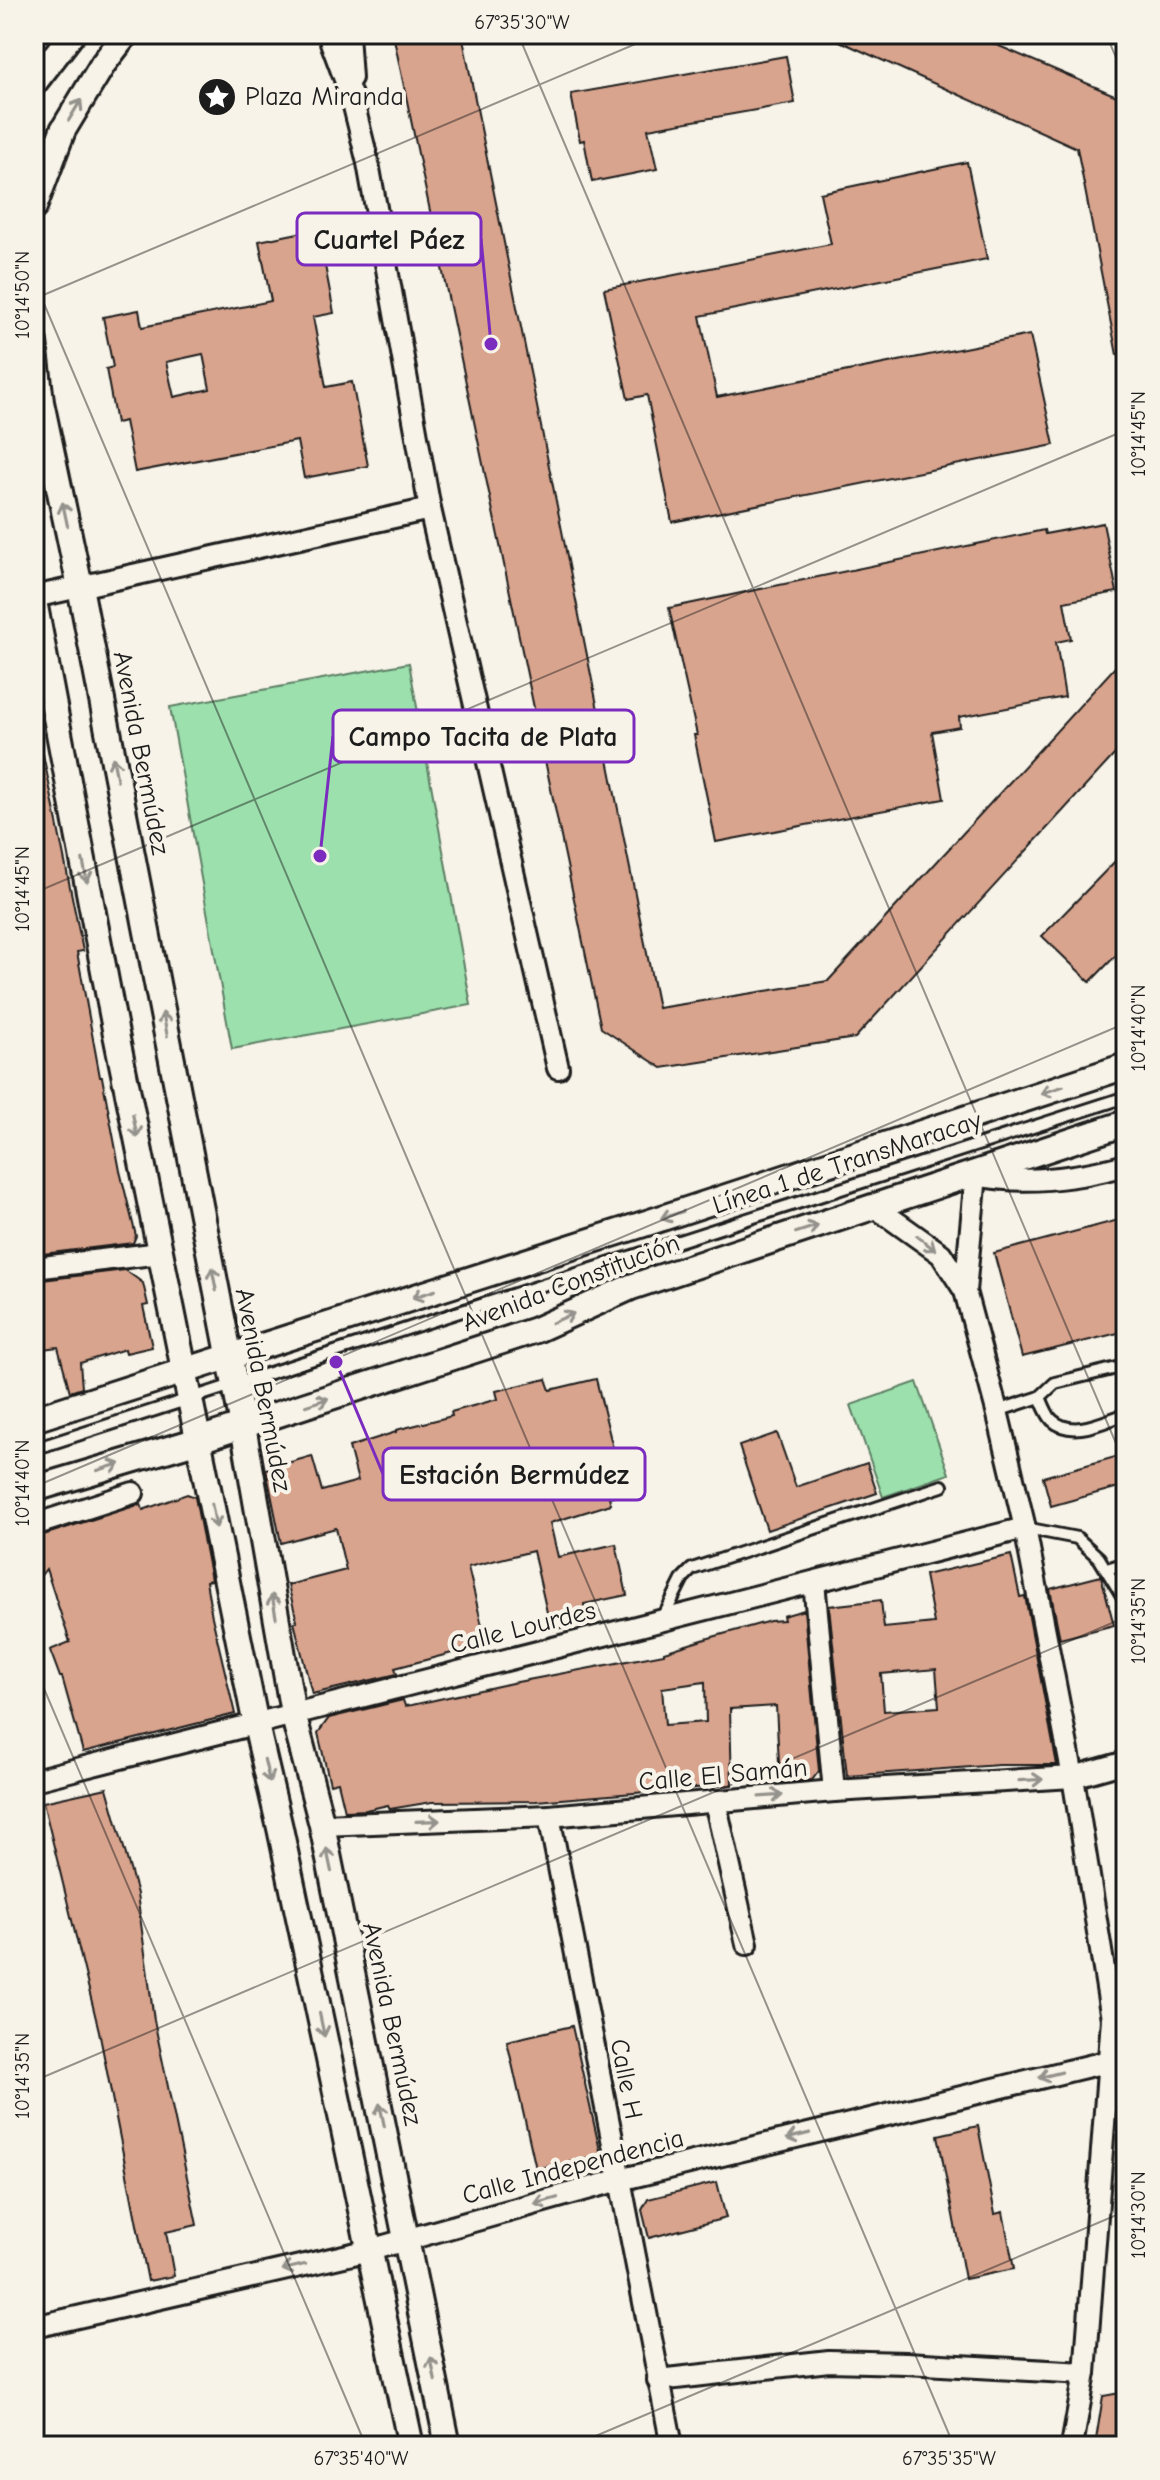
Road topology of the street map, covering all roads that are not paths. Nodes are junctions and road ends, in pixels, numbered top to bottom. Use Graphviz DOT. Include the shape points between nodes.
graph roads {
  1 [pos="72,34"];
  2 [pos="126,34"];
  3 [pos="328,34"];
  4 [pos="348,34"];
  5 [pos="34,83"];
  6 [pos="352,98"];
  7 [pos="34,207"];
  8 [pos="34,342"];
  9 [pos="430,509"];
  10 [pos="80,587"];
  11 [pos="34,599"];
  12 [pos="1126,1066"];
  13 [pos="558,1068"];
  14 [pos="1126,1097"];
  15 [pos="1126,1123"];
  16 [pos="1126,1165"];
  17 [pos="976,1175"];
  18 [pos="875,1207"];
  19 [pos="161,1253"];
  20 [pos="34,1268"];
  21 [pos="965,1291"];
  22 [pos="229,1356"];
  23 [pos="1126,1369"];
  24 [pos="184,1372"];
  25 [pos="235,1385"];
  26 [pos="1040,1397"];
  27 [pos="190,1399"];
  28 [pos="997,1411"];
  29 [pos="1126,1414"];
  30 [pos="34,1419"];
  31 [pos="243,1426"];
  32 [pos="199,1440"];
  33 [pos="34,1449"];
  34 [pos="942,1486"];
  35 [pos="34,1489"];
  36 [pos="133,1493"];
  37 [pos="34,1525"];
  38 [pos="1025,1528"];
  39 [pos="1126,1563"];
  40 [pos="1107,1569"];
  41 [pos="814,1582"];
  42 [pos="1126,1602"];
  43 [pos="662,1620"];
  44 [pos="293,1713"];
  45 [pos="256,1725"];
  46 [pos="1126,1762"];
  47 [pos="1073,1777"];
  48 [pos="34,1780"];
  49 [pos="834,1791"];
  50 [pos="715,1801"];
  51 [pos="549,1816"];
  52 [pos="322,1825"];
  53 [pos="747,1944"];
  54 [pos="1119,2024"];
  55 [pos="1117,2059"];
  56 [pos="619,2180"];
  57 [pos="408,2239"];
  58 [pos="370,2250"];
  59 [pos="34,2327"];
  60 [pos="1085,2373"];
  61 [pos="658,2380"];
  62 [pos="411,2446"];
  63 [pos="448,2446"];
  64 [pos="672,2446"];
  65 [pos="1072,2446"];
  1 -- 5 [label="street"];
  7 -- 2 [label="street, one-way" via="63,130"];
  3 -- 6 [label="street"];
  4 -- 6 [label="street"];
  6 -- 9 [label="street"];
  10 -- 8 [label="street, Avenida Bermúdez, one-way" via="41,402"];
  9 -- 10 [label="street"];
  9 -- 13 [label="street"];
  10 -- 11 [label="street"];
  22 -- 10 [label="street, Avenida Bermúdez, one-way"];
  11 -- 19 [label="street, one-way"];
  12 -- 22 [label="street, Avenida Constitución, one-way"];
  14 -- 25 [label="lane, Línea 1 de TransMaracay"];
  15 -- 17 [label="street, Avenida Constitución"];
  16 -- 17 [label="street" via="1021,1181"];
  17 -- 18 [label="street, Avenida Constitución"];
  17 -- 21 [label="street"];
  18 -- 21 [label="street, one-way" via="941,1254"];
  31 -- 18 [label="street, Avenida Constitución, one-way" via="536,1330 631,1287"];
  19 -- 20 [label="street"];
  19 -- 24 [label="street"];
  21 -- 28 [label="street"];
  22 -- 24 [label="street, Avenida Constitución"];
  22 -- 25 [label="street, Avenida Bermúdez"];
  23 -- 26 [label="lane" via="1070,1378"];
  24 -- 27 [label="street"];
  24 -- 30 [label="street, Avenida Constitución"];
  25 -- 27 [label="lane, Línea 1 de TransMaracay"];
  25 -- 31 [label="street, Avenida Bermúdez"];
  26 -- 28 [label="lane"];
  26 -- 29 [label="lane" via="1051,1420 1068,1428"];
  27 -- 32 [label="street"];
  27 -- 33 [label="lane, Línea 1 de TransMaracay"];
  28 -- 38 [label="street"];
  31 -- 32 [label="street, Avenida Constitución"];
  44 -- 31 [label="street, Avenida Bermúdez, one-way"];
  35 -- 32 [label="street, Avenida Constitución, one-way"];
  32 -- 45 [label="street, one-way"];
  34 -- 43 [label="lane" via="692,1569"];
  36 -- 37 [label="street"];
  38 -- 40 [label="lane" via="1077,1538"];
  38 -- 41 [label="street, Calle Lourdes"];
  38 -- 47 [label="street"];
  39 -- 40 [label="lane"];
  40 -- 42 [label="lane"];
  41 -- 43 [label="street, Calle Lourdes"];
  41 -- 49 [label="street"];
  43 -- 44 [label="street, Calle Lourdes"];
  44 -- 45 [label="street, Calle Lourdes"];
  44 -- 52 [label="street, Avenida Bermúdez"];
  45 -- 48 [label="street, Calle Lourdes"];
  45 -- 58 [label="street, one-way"];
  46 -- 47 [label="street, Calle El Samán"];
  49 -- 47 [label="street, Calle El Samán, one-way"];
  47 -- 54 [label="street"];
  50 -- 49 [label="street, Calle El Samán, one-way"];
  50 -- 51 [label="street, Calle El Samán"];
  50 -- 53 [label="street"];
  52 -- 51 [label="street, Calle El Samán, one-way"];
  51 -- 56 [label="street, Calle H"];
  57 -- 52 [label="street, Avenida Bermúdez, one-way"];
  54 -- 55 [label="street"];
  55 -- 56 [label="street, Calle Independencia, one-way"];
  55 -- 60 [label="street"];
  56 -- 57 [label="street, Calle Independencia, one-way"];
  56 -- 61 [label="street, Calle H"];
  57 -- 58 [label="street, Calle Independencia"];
  63 -- 57 [label="street, Avenida Bermúdez, one-way"];
  58 -- 59 [label="street, Calle Independencia, one-way"];
  58 -- 62 [label="street"];
  60 -- 61 [label="street" via="829,2361"];
  60 -- 65 [label="street"];
  61 -- 64 [label="street, Calle H"];
}
